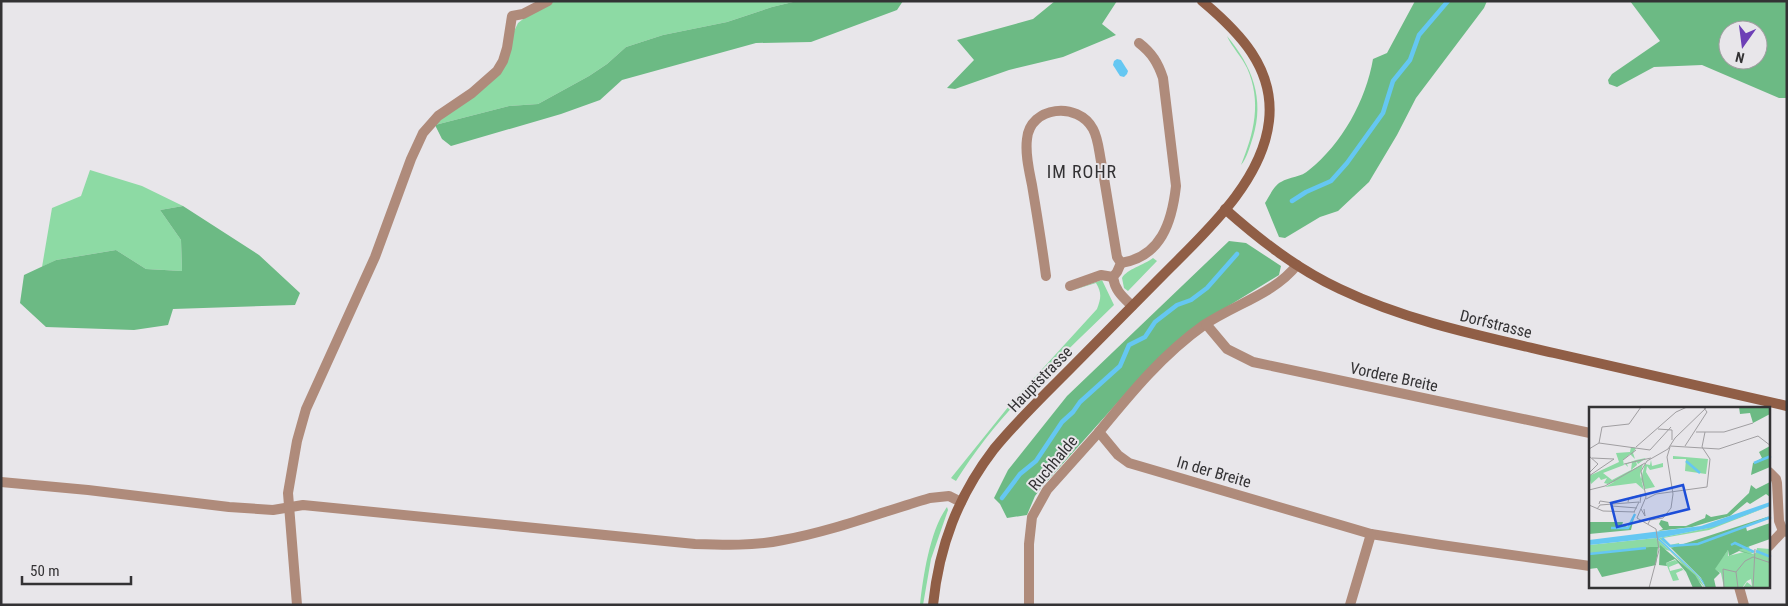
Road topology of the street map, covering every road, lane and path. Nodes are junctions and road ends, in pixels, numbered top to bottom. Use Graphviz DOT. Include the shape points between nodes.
graph roads {
  1 [pos="548,1"];
  2 [pos="1202,1"];
  3 [pos="1139,43"];
  4 [pos="1225,209"];
  5 [pos="1121,263"];
  6 [pos="1297,264"];
  7 [pos="1046,276"];
  8 [pos="1113,277"];
  9 [pos="1070,286"];
  10 [pos="1132,306"];
  11 [pos="1206,324"];
  12 [pos="1787,406"];
  13 [pos="1099,432"];
  14 [pos="1589,433"];
  15 [pos="1770,473"];
  16 [pos="1,482"];
  17 [pos="961,502"];
  18 [pos="289,508"];
  19 [pos="1785,532"];
  20 [pos="1371,534"];
  21 [pos="1770,545"];
  22 [pos="1589,566"];
  23 [pos="1739,588"];
  24 [pos="297,605"];
  25 [pos="933,605"];
  26 [pos="1029,605"];
  27 [pos="1350,605"];
  28 [pos="1744,605"];
  1 -- 18 [label="street" via="524,14 512,16 507,48 497,71 438,116 423,133 375,257 306,409 290,478"];
  2 -- 4 [label="main road, Hauptstrasse" via="1225,20 1254,54 1269,109 1267,134 1260,154"];
  3 -- 5 [label="street" via="1158,63 1163,78 1176,186 1169,222 1158,242 1146,254"];
  4 -- 6 [label="main road, Dorfstrasse"];
  4 -- 10 [label="main road, Hauptstrasse"];
  5 -- 7 [label="street" via="1117,257 1093,130 1079,115 1058,110 1039,118 1027,137"];
  5 -- 8 [label="street"];
  6 -- 11 [label="street" via="1277,284"];
  6 -- 12 [label="main road, Dorfstrasse" via="1364,300 1420,320"];
  8 -- 9 [label="street" via="1095,277"];
  8 -- 10 [label="street" via="1117,292"];
  10 -- 17 [label="main road, Hauptstrasse" via="1011,430 994,450"];
  11 -- 13 [label="street" via="1174,348 1126,398"];
  11 -- 14 [label="street, Vordere Breite" via="1227,349 1253,362"];
  13 -- 20 [label="street, In der Breite" via="1118,455 1130,463"];
  13 -- 26 [label="street, Ruchhalde" via="1046,490 1032,517"];
  15 -- 19 [label="street" via="1776,479 1779,521"];
  16 -- 18 [label="street" via="229,507"];
  17 -- 18 [label="street" via="945,495 796,538 738,544 695,544 304,505"];
  17 -- 25 [label="main road, Hauptstrasse" via="939,561"];
  18 -- 24 [label="street"];
  19 -- 21 [label="street"];
  20 -- 22 [label="street, In der Breite"];
  20 -- 27 [label="street"];
  23 -- 28 [label="street"];
}
